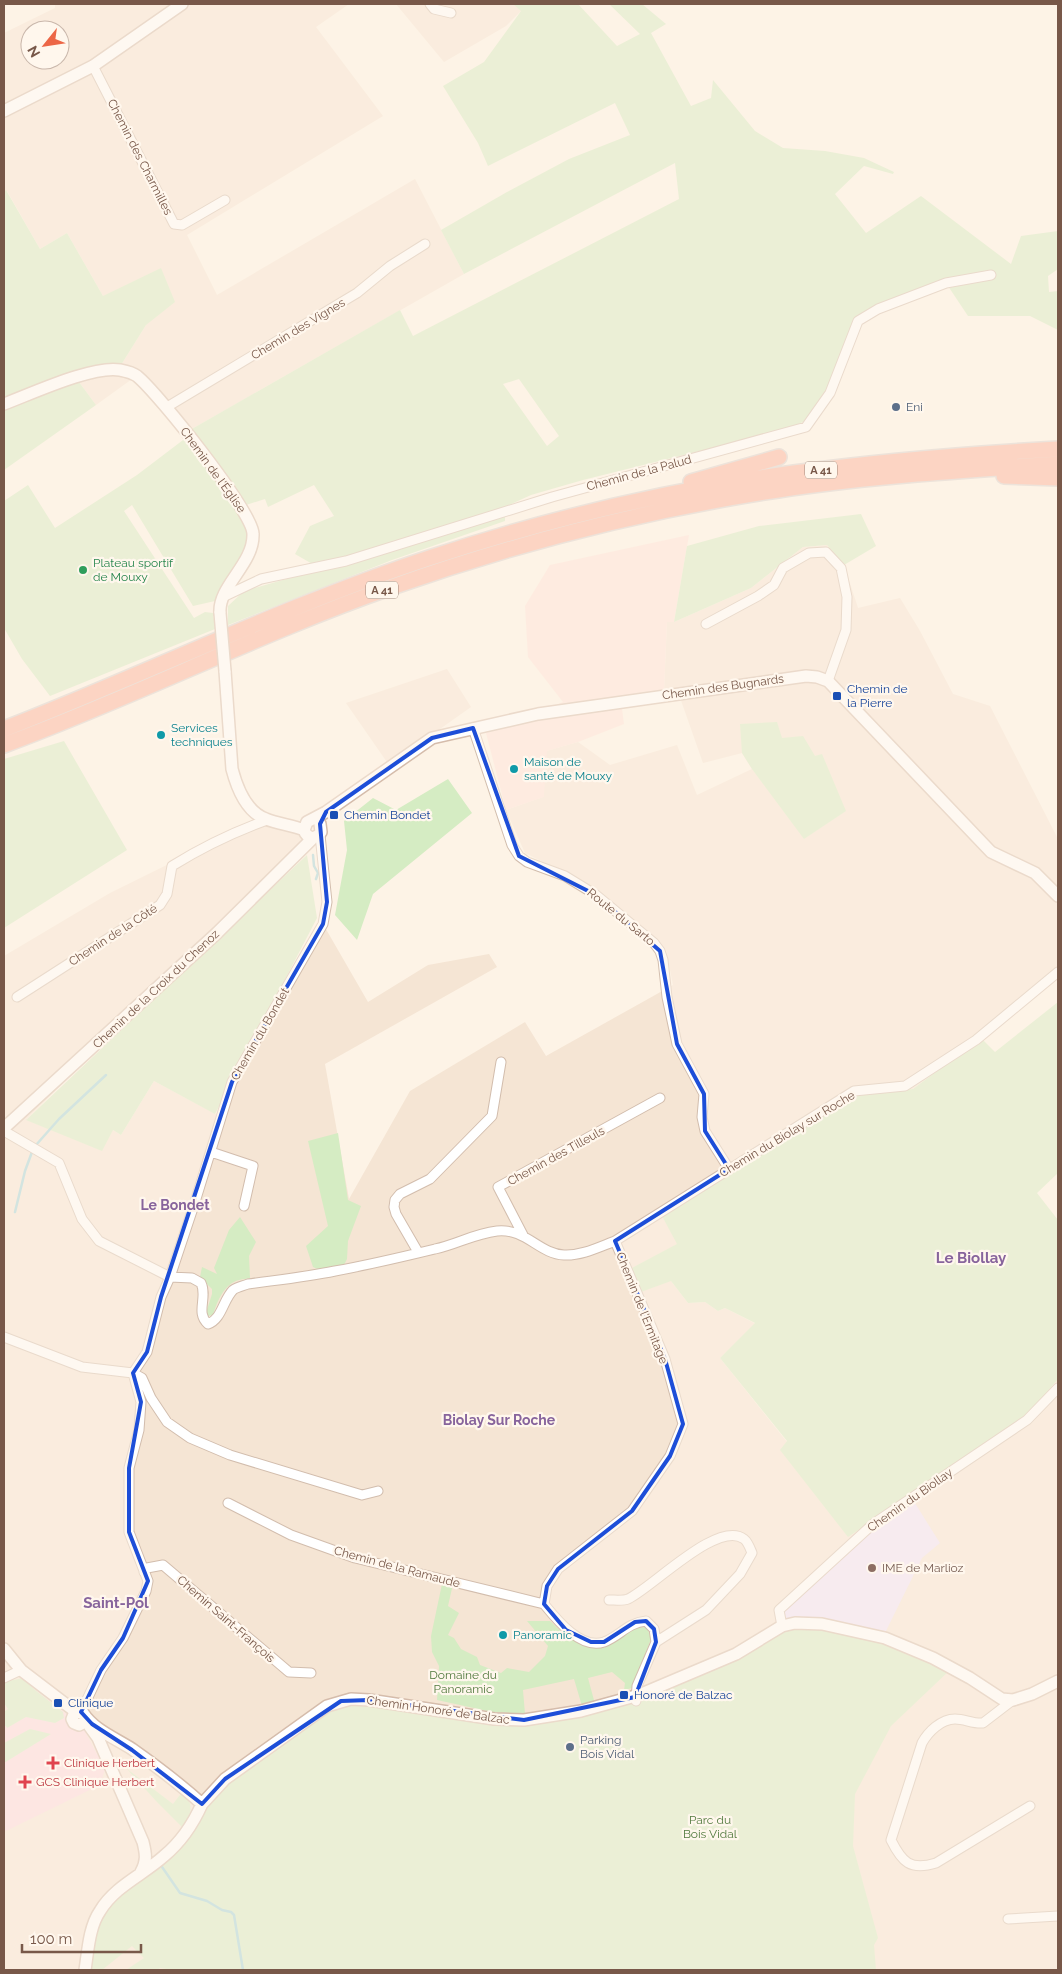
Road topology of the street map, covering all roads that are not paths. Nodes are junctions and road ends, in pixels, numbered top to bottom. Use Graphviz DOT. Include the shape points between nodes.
graph roads {
  1 [pos="182,4"];
  2 [pos="430,4"];
  3 [pos="450,13"];
  4 [pos="93,66"];
  5 [pos="4,111"];
  6 [pos="225,200"];
  7 [pos="425,244"];
  8 [pos="991,275"];
  9 [pos="4,404"];
  10 [pos="167,407"];
  11 [pos="1058,449"];
  12 [pos="779,457"];
  13 [pos="1058,464"];
  14 [pos="935,472"];
  15 [pos="1058,478"];
  16 [pos="587,513"];
  17 [pos="223,596"];
  18 [pos="706,624"];
  19 [pos="828,681"];
  20 [pos="473,728"];
  21 [pos="4,729"];
  22 [pos="4,745"];
  23 [pos="267,820"];
  24 [pos="310,832"];
  25 [pos="1058,896"];
  26 [pos="1058,972"];
  27 [pos="18,997"];
  28 [pos="501,1062"];
  29 [pos="660,1098"];
  30 [pos="4,1130"];
  31 [pos="211,1152"];
  32 [pos="729,1169"];
  33 [pos="244,1206"];
  34 [pos="523,1235"];
  35 [pos="615,1241"];
  36 [pos="418,1252"];
  37 [pos="170,1277"];
  38 [pos="4,1337"];
  39 [pos="133,1373"];
  40 [pos="1058,1388"];
  41 [pos="378,1491"];
  42 [pos="228,1502"];
  43 [pos="144,1572"];
  44 [pos="609,1600"];
  45 [pos="544,1604"];
  46 [pos="782,1624"];
  47 [pos="656,1642"];
  48 [pos="4,1649"];
  49 [pos="21,1670"];
  50 [pos="312,1673"];
  51 [pos="4,1678"];
  52 [pos="1058,1680"];
  53 [pos="637,1695"];
  54 [pos="1002,1699"];
  55 [pos="1013,1700"];
  56 [pos="80,1717"];
  57 [pos="990,1719"];
  58 [pos="1030,1806"];
  59 [pos="199,1809"];
  60 [pos="144,1872"];
  61 [pos="1058,1916"];
  62 [pos="1008,1919"];
  63 [pos="83,1970"];
  1 -- 4 [label="street"];
  2 -- 3 [label="street" via="434,9"];
  4 -- 5 [label="street"];
  4 -- 6 [label="street, Chemin des Charmilles" via="174,224 182,225"];
  7 -- 10 [label="street, Chemin des Vignes" via="390,266 357,293"];
  8 -- 17 [label="street, Chemin de la Palud" via="946,282 878,309 858,321 830,393 806,427 552,497 346,561 261,579"];
  9 -- 10 [label="street, Chemin de l'Église" via="89,372 106,369 135,375"];
  10 -- 17 [label="street, Chemin de l'Église" via="241,505 254,534 248,557"];
  11 -- 16 [label="highway, A 41" via="929,458 791,473"];
  12 -- 16 [label="highway"];
  13 -- 14 [label="highway, A 41"];
  14 -- 15 [label="highway"];
  14 -- 22 [label="highway, A 41" via="778,490 586,529 516,548 392,587 309,618"];
  16 -- 21 [label="highway, A 41" via="468,546 347,588"];
  17 -- 23 [label="street, Chemin de l'Église, bridge" via="220,614 232,769 244,799"];
  18 -- 19 [label="street" via="774,585 783,568 809,553 826,552 841,568 847,597 846,630"];
  19 -- 20 [label="street, Chemin des Bugnards" via="806,676 538,714"];
  19 -- 25 [label="street" via="992,852 1034,873"];
  20 -- 24 [label="street, Chemin des Bugnards" via="432,738 326,812"];
  20 -- 32 [label="street, Route du Sarto" via="512,845 519,856 565,876 596,895 654,943 660,952 676,1044 704,1094 702,1118 705,1131"];
  23 -- 24 [label="street, Chemin de l'Église"];
  23 -- 27 [label="street, Chemin de la Côté" via="172,866 168,894 160,904"];
  24 -- 30 [label="street, Chemin de la Croix du Chenoz" via="217,933"];
  24 -- 31 [label="street, Chemin du Bondet" via="320,852 327,902 324,924 232,1082"];
  26 -- 32 [label="street, Chemin du Biolay sur Roche" via="976,1040 905,1086 854,1091"];
  28 -- 36 [label="street" via="492,1116 430,1179 395,1200 396,1214"];
  29 -- 34 [label="street, Chemin des Tilleuls" via="498,1187"];
  30 -- 37 [label="street" via="59,1163 82,1219 100,1241"];
  31 -- 33 [label="street" via="252,1166"];
  31 -- 37 [label="street, Chemin du Bondet"];
  32 -- 35 [label="street, Chemin du Biolay sur Roche"];
  34 -- 35 [label="street, Chemin du Biolay sur Roche" via="548,1251 562,1255 582,1253"];
  34 -- 36 [label="street" via="510,1231 473,1235 437,1249"];
  35 -- 45 [label="street, Chemin de l'Ermitage" via="664,1358 683,1424 670,1456 632,1511 558,1569 547,1586"];
  36 -- 37 [label="street" via="335,1271 234,1288 217,1319 208,1324 201,1315 205,1293 201,1283 192,1278"];
  37 -- 39 [label="street, Chemin du Bondet" via="161,1297 147,1352"];
  38 -- 39 [label="street" via="82,1367"];
  39 -- 41 [label="street" via="142,1378 167,1422 190,1438 230,1455 362,1495"];
  39 -- 43 [label="street" via="141,1402 139,1430 129,1468 129,1532"];
  40 -- 46 [label="street, Chemin du Biollay" via="1027,1420 873,1524 779,1610"];
  42 -- 45 [label="street, Chemin de la Ramaude" via="291,1535 355,1558"];
  43 -- 50 [label="street, Chemin Saint-François" via="147,1568 163,1565 289,1672"];
  43 -- 56 [label="street" via="148,1582 146,1590 123,1638 101,1670"];
  44 -- 47 [label="street" via="628,1599 694,1551 728,1536 746,1540 752,1552 740,1574 706,1610"];
  45 -- 47 [label="street" via="566,1630 591,1642 604,1642 635,1622 646,1621 654,1629"];
  46 -- 53 [label="street, Chemin Honoré de Balzac" via="736,1654"];
  46 -- 54 [label="street, Chemin Honoré de Balzac" via="822,1624 885,1638 933,1658"];
  47 -- 53 [label="street"];
  48 -- 49 [label="street"];
  49 -- 51 [label="street"];
  49 -- 56 [label="street"];
  52 -- 55 [label="street, Chemin Honoré de Balzac"];
  53 -- 59 [label="street, Chemin Honoré de Balzac" via="581,1711 524,1720 494,1719 370,1700 341,1701 327,1706 232,1774"];
  54 -- 55 [label="street, Chemin Honoré de Balzac"];
  54 -- 57 [label="street"];
  55 -- 57 [label="street"];
  56 -- 59 [label="street" via="182,1786"];
  56 -- 60 [label="street" via="98,1738 143,1842"];
  57 -- 58 [label="street" via="980,1723 951,1720 928,1733 891,1840 899,1856 910,1865 923,1867"];
  59 -- 60 [label="street, Chemin Honoré de Balzac" via="177,1844"];
  60 -- 63 [label="street, Chemin Honoré de Balzac" via="117,1890 99,1911"];
  61 -- 62 [label="street"];
}
